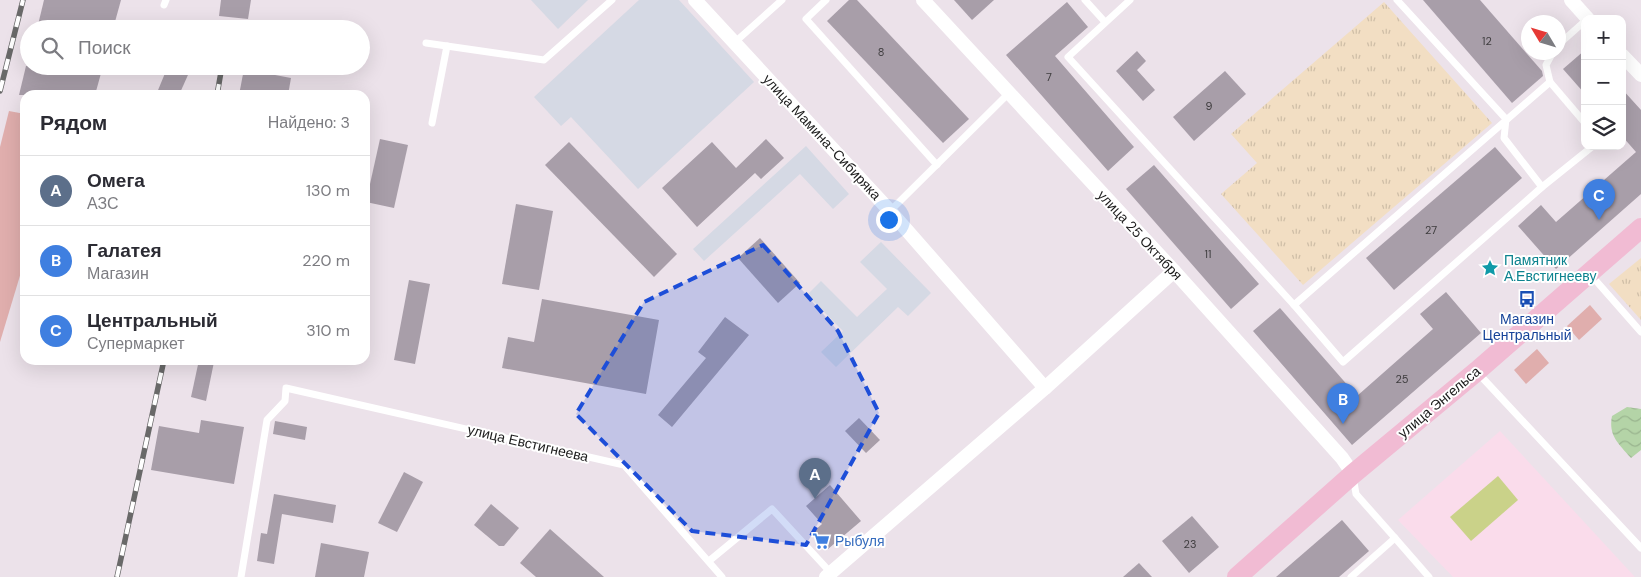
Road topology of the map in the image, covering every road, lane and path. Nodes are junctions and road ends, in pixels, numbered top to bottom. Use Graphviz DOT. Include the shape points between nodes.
graph roads {
  1 [pos="612,0"];
  2 [pos="695,0"];
  3 [pos="782,0"];
  4 [pos="826,0"];
  5 [pos="923,0"];
  6 [pos="1085,0"];
  7 [pos="1130,0"];
  8 [pos="1398,0"];
  9 [pos="1571,0"];
  10 [pos="1584,15"];
  11 [pos="1105,22"];
  12 [pos="1581,25"];
  13 [pos="1566,38"];
  14 [pos="426,43"];
  15 [pos="734,43"];
  16 [pos="447,46"];
  17 [pos="1626,59"];
  18 [pos="1549,60"];
  19 [pos="1641,75"];
  20 [pos="1550,82"];
  21 [pos="1009,93"];
  22 [pos="1581,118"];
  23 [pos="1506,119"];
  24 [pos="432,123"];
  25 [pos="1588,150"];
  26 [pos="937,165"];
  27 [pos="1542,187"];
  28 [pos="890,211"];
  29 [pos="1641,228"];
  30 [pos="1174,271"];
  31 [pos="1588,272"];
  32 [pos="1294,305"];
  33 [pos="1641,332"];
  34 [pos="1477,371"];
  35 [pos="1045,388"];
  36 [pos="1353,474"];
  37 [pos="1395,538"];
  38 [pos="1641,548"];
  39 [pos="709,561"];
  40 [pos="828,575"];
  41 [pos="241,577"];
  42 [pos="722,577"];
  43 [pos="1237,577"];
  44 [pos="1351,577"];
  45 [pos="1429,577"];
  1 -- 16 [label="lane" via="544,60"];
  2 -- 15 [label="street, улица Мамина-Сибиряка"];
  3 -- 15 [label="lane"];
  4 -- 26 [label="lane" via="806,19"];
  5 -- 21 [label="street, улица 25 Октября"];
  6 -- 11 [label="lane"];
  7 -- 11 [label="lane"];
  8 -- 23 [label="lane"];
  9 -- 10 [label="street"];
  11 -- 32 [label="lane" via="1068,57"];
  12 -- 13 [label="lane"];
  14 -- 16 [label="lane"];
  15 -- 28 [label="street, улица Мамина-Сибиряка"];
  16 -- 24 [label="lane"];
  17 -- 19 [label="street"];
  18 -- 20 [label="lane" via="1546,65"];
  20 -- 22 [label="lane"];
  20 -- 23 [label="lane"];
  21 -- 26 [label="lane"];
  21 -- 30 [label="street, улица 25 Октября"];
  23 -- 27 [label="lane" via="1504,138"];
  23 -- 32 [label="lane"];
  25 -- 27 [label="lane"];
  26 -- 28 [label="lane"];
  27 -- 32 [label="lane" via="1343,362"];
  28 -- 35 [label="street, улица Мамина-Сибиряка"];
  29 -- 31 [label="main road, улица Энгельса"];
  30 -- 35 [label="street"];
  30 -- 36 [label="street, улица 25 Октября"];
  31 -- 33 [label="lane"];
  31 -- 34 [label="main road, улица Энгельса"];
  34 -- 36 [label="main road, улица Энгельса"];
  34 -- 38 [label="lane"];
  35 -- 40 [label="street"];
  36 -- 37 [label="lane" via="1356,494"];
  36 -- 43 [label="main road, улица Энгельса"];
  37 -- 44 [label="lane"];
  37 -- 45 [label="lane"];
  39 -- 40 [label="lane" via="772,509"];
  39 -- 41 [label="lane, улица Евстигнеева" via="624,466 286,388 285,401 267,420"];
  39 -- 42 [label="lane, улица Евстигнеева"];
}
